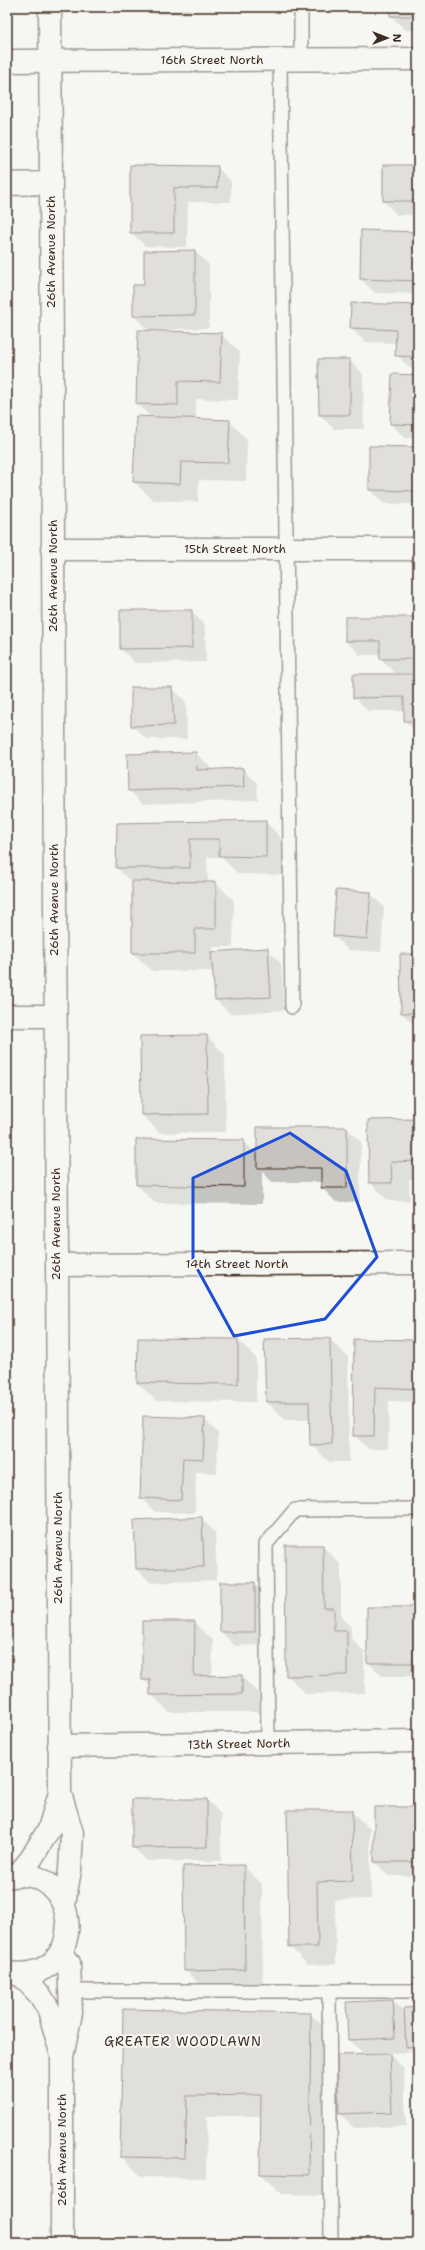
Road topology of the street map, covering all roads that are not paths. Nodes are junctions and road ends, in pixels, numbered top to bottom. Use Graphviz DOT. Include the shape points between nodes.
graph roads {
  1 [pos="50,7"];
  2 [pos="301,7"];
  3 [pos="418,59"];
  4 [pos="291,60"];
  5 [pos="7,61"];
  6 [pos="50,61"];
  7 [pos="50,183"];
  8 [pos="7,184"];
  9 [pos="52,549"];
  10 [pos="287,549"];
  11 [pos="418,549"];
  12 [pos="292,1007"];
  13 [pos="7,1016"];
  14 [pos="55,1016"];
  15 [pos="418,1263"];
  16 [pos="56,1265"];
  17 [pos="418,1509"];
  18 [pos="418,1741"];
  19 [pos="268,1743"];
  20 [pos="59,1746"];
  21 [pos="60,1793"];
  22 [pos="10,1876"];
  23 [pos="64,1904"];
  24 [pos="61,1951"];
  25 [pos="14,1974"];
  26 [pos="418,1991"];
  27 [pos="70,1992"];
  28 [pos="330,1992"];
  29 [pos="62,2057"];
  30 [pos="62,2243"];
  31 [pos="331,2243"];
  1 -- 6 [label="street, 26th Avenue North"];
  2 -- 4 [label="lane"];
  3 -- 4 [label="street, 16th Street North"];
  4 -- 6 [label="street, 16th Street North"];
  4 -- 10 [label="lane"];
  5 -- 6 [label="street, 16th Street North"];
  6 -- 7 [label="street, 26th Avenue North"];
  7 -- 8 [label="street"];
  7 -- 9 [label="street, 26th Avenue North"];
  9 -- 10 [label="street, 15th Street North"];
  9 -- 14 [label="street, 26th Avenue North"];
  10 -- 11 [label="street, 15th Street North"];
  10 -- 12 [label="lane"];
  13 -- 14 [label="street"];
  14 -- 16 [label="street, 26th Avenue North"];
  15 -- 16 [label="street, 14th Street North"];
  16 -- 20 [label="street, 26th Avenue North"];
  17 -- 19 [label="lane" via="295,1510 266,1544"];
  18 -- 19 [label="street, 13th Street North"];
  19 -- 20 [label="street, 13th Street North"];
  20 -- 21 [label="street, 26th Avenue North"];
  21 -- 22 [label="street" via="49,1829 31,1859"];
  21 -- 23 [label="street" via="72,1833 70,1870"];
  22 -- 23 [label="street" via="25,1875 41,1880 54,1890"];
  23 -- 24 [label="street" via="68,1919 67,1936"];
  24 -- 25 [label="street" via="51,1963 37,1972"];
  24 -- 27 [label="street" via="69,1963"];
  25 -- 29 [label="street" via="40,1995 49,2010"];
  26 -- 28 [label="lane"];
  27 -- 28 [label="lane"];
  27 -- 29 [label="street" via="70,2023"];
  28 -- 31 [label="lane"];
  29 -- 30 [label="street, 26th Avenue North"];
}
